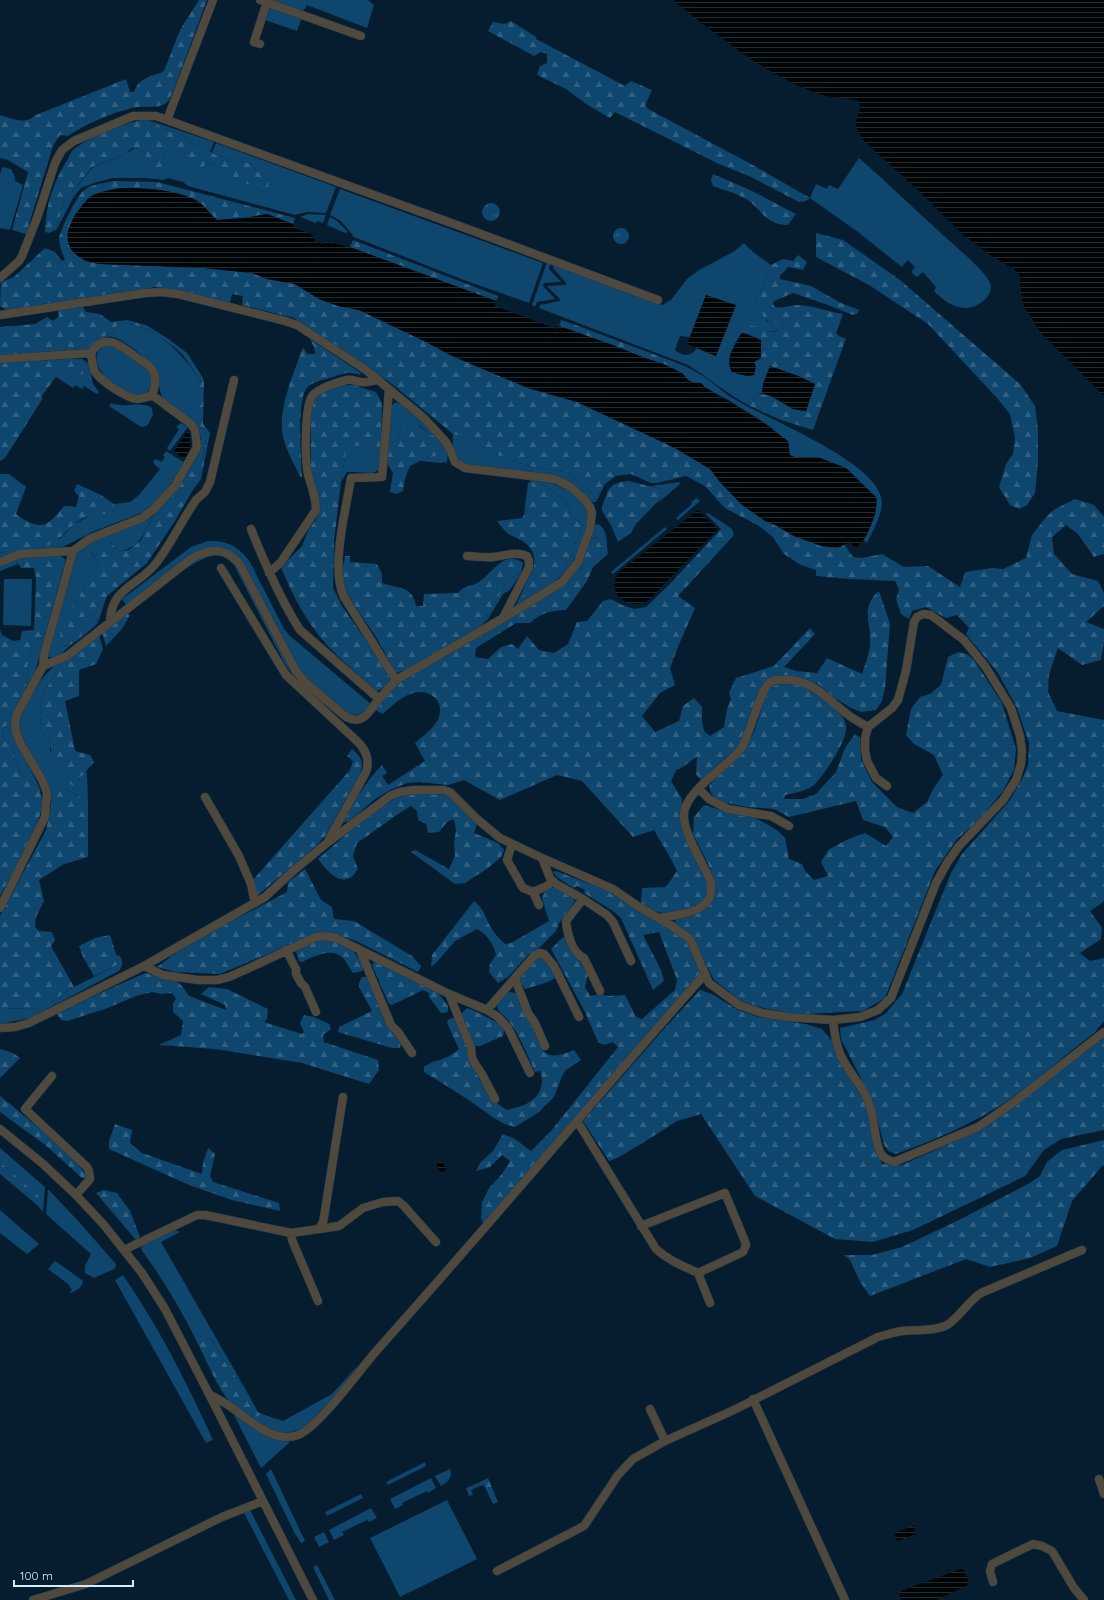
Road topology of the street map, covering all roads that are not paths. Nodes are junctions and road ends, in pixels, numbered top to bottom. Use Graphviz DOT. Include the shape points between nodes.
graph roads {
  1 [pos="213,0"];
  2 [pos="263,1"];
  3 [pos="361,36"];
  4 [pos="260,44"];
  5 [pos="166,120"];
  6 [pos="0,278"];
  7 [pos="658,300"];
  8 [pos="0,315"];
  9 [pos="92,354"];
  10 [pos="0,359"];
  11 [pos="234,380"];
  12 [pos="377,380"];
  13 [pos="389,390"];
  14 [pos="152,395"];
  15 [pos="251,529"];
  16 [pos="73,550"];
  17 [pos="467,556"];
  18 [pos="0,562"];
  19 [pos="221,568"];
  20 [pos="269,573"];
  21 [pos="502,618"];
  22 [pos="110,622"];
  23 [pos="43,666"];
  24 [pos="396,680"];
  25 [pos="379,699"];
  26 [pos="868,727"];
  27 [pos="887,786"];
  28 [pos="699,789"];
  29 [pos="205,797"];
  30 [pos="789,826"];
  31 [pos="327,843"];
  32 [pos="512,844"];
  33 [pos="542,858"];
  34 [pos="553,881"];
  35 [pos="533,892"];
  36 [pos="583,899"];
  37 [pos="255,903"];
  38 [pos="539,905"];
  39 [pos="0,908"];
  40 [pos="659,918"];
  41 [pos="286,950"];
  42 [pos="360,950"];
  43 [pos="631,961"];
  44 [pos="144,966"];
  45 [pos="705,974"];
  46 [pos="515,979"];
  47 [pos="600,991"];
  48 [pos="448,994"];
  49 [pos="486,1010"];
  50 [pos="316,1012"];
  51 [pos="579,1018"];
  52 [pos="833,1020"];
  53 [pos="0,1028"];
  54 [pos="1104,1032"];
  55 [pos="545,1046"];
  56 [pos="412,1053"];
  57 [pos="530,1073"];
  58 [pos="52,1076"];
  59 [pos="343,1097"];
  60 [pos="495,1099"];
  61 [pos="577,1122"];
  62 [pos="0,1130"];
  63 [pos="76,1194"];
  64 [pos="641,1226"];
  65 [pos="319,1228"];
  66 [pos="291,1233"];
  67 [pos="436,1242"];
  68 [pos="124,1250"];
  69 [pos="1082,1250"];
  70 [pos="698,1273"];
  71 [pos="318,1300"];
  72 [pos="710,1303"];
  73 [pos="209,1394"];
  74 [pos="753,1399"];
  75 [pos="650,1409"];
  76 [pos="665,1441"];
  77 [pos="1099,1479"];
  78 [pos="1104,1494"];
  79 [pos="263,1501"];
  80 [pos="496,1571"];
  81 [pos="993,1582"];
  82 [pos="33,1600"];
  83 [pos="313,1600"];
  84 [pos="845,1600"];
  85 [pos="1084,1600"];
  1 -- 5 [label="street"];
  2 -- 3 [label="street"];
  2 -- 4 [label="street" via="254,42"];
  5 -- 6 [label="street" via="151,115 133,116 65,147 55,163 22,256"];
  5 -- 7 [label="street"];
  8 -- 12 [label="street" via="154,292 170,292 298,325"];
  9 -- 10 [label="street"];
  9 -- 14 [label="street" via="96,373 104,381 130,397 137,399"];
  9 -- 14 [label="street" via="102,343 118,344 151,368 155,377"];
  11 -- 22 [label="street" via="210,482 205,492 189,510 157,563 118,595 110,613"];
  12 -- 13 [label="street"];
  12 -- 20 [label="street" via="364,383 348,380 322,390 310,400 306,441 308,472 316,510 280,562"];
  13 -- 21 [label="street" via="424,418 445,440 459,466 557,480 570,487 588,504 592,513 591,525 578,562 562,582"];
  13 -- 24 [label="street" via="382,477 351,478 338,575 344,597"];
  14 -- 16 [label="street" via="192,424 197,447 191,460 175,486 154,509 142,518 89,539"];
  15 -- 20 [label="street"];
  16 -- 18 [label="street" via="20,554"];
  16 -- 23 [label="street"];
  17 -- 21 [label="street" via="492,557 512,553 527,556 529,567"];
  19 -- 31 [label="street" via="286,675 359,743 366,753 366,772"];
  20 -- 25 [label="street" via="300,630"];
  21 -- 24 [label="street"];
  22 -- 23 [label="street" via="67,656"];
  22 -- 25 [label="street" via="192,559 201,553 218,550 232,556 239,563 296,671 305,682 346,718 352,720 363,718"];
  23 -- 39 [label="street" via="17,714 15,723 22,746 47,792 45,817"];
  24 -- 25 [label="street"];
  26 -- 27 [label="street" via="865,738 867,761 876,778"];
  26 -- 28 [label="street" via="808,684 795,680 770,682 740,750"];
  26 -- 52 [label="street" via="898,700 906,671 914,622 922,614 931,615 964,640 1011,708 1020,736 1021,764 1016,780 1003,800 947,862 936,883 892,998 878,1010"];
  28 -- 30 [label="street" via="709,799 728,809 771,816"];
  28 -- 40 [label="street" via="686,805 685,824 711,883 712,891 702,906 691,912"];
  29 -- 37 [label="street" via="239,856 251,884"];
  31 -- 32 [label="street" via="390,796 413,790 444,790 451,793 500,838"];
  31 -- 37 [label="street"];
  32 -- 33 [label="street"];
  32 -- 35 [label="street" via="507,860 523,888"];
  33 -- 34 [label="street"];
  33 -- 40 [label="street" via="613,889"];
  34 -- 35 [label="street"];
  34 -- 36 [label="street"];
  35 -- 38 [label="street"];
  36 -- 43 [label="street" via="613,922"];
  36 -- 47 [label="street" via="566,921 566,926 571,942 579,956 584,958"];
  37 -- 44 [label="street"];
  40 -- 45 [label="street" via="690,939"];
  41 -- 42 [label="street" via="324,936 336,938"];
  41 -- 44 [label="street" via="235,975 217,980 163,975"];
  41 -- 50 [label="street"];
  42 -- 48 [label="street"];
  42 -- 56 [label="street" via="391,1025"];
  44 -- 53 [label="street" via="29,1023"];
  45 -- 52 [label="street" via="709,984 739,1005 762,1013 787,1017"];
  45 -- 61 [label="street"];
  46 -- 49 [label="street"];
  46 -- 51 [label="street" via="535,955 544,954 554,966"];
  46 -- 55 [label="street" via="528,1013"];
  48 -- 49 [label="street"];
  48 -- 60 [label="street" via="471,1048 471,1055"];
  49 -- 57 [label="street" via="498,1017 508,1028"];
  52 -- 54 [label="street" via="842,1056 868,1098 880,1152 885,1159 894,1162 978,1126 1013,1103"];
  58 -- 63 [label="street" via="25,1109 87,1167 90,1179"];
  59 -- 65 [label="street" via="324,1217"];
  61 -- 64 [label="street"];
  61 -- 73 [label="street" via="328,1409 306,1431 289,1437 276,1436"];
  62 -- 63 [label="street"];
  63 -- 68 [label="street"];
  64 -- 70 [label="street" via="656,1249 664,1256"];
  64 -- 70 [label="street" via="725,1193 744,1239 745,1249"];
  65 -- 66 [label="street"];
  65 -- 67 [label="street" via="338,1226 363,1208 398,1201"];
  66 -- 68 [label="street" via="197,1215"];
  66 -- 71 [label="street"];
  68 -- 73 [label="street" via="165,1309"];
  69 -- 74 [label="street" via="981,1293 945,1326 937,1329 900,1331 878,1337"];
  70 -- 72 [label="street"];
  73 -- 79 [label="street"];
  74 -- 76 [label="street"];
  74 -- 84 [label="street"];
  75 -- 76 [label="street"];
  76 -- 80 [label="street" via="627,1464 584,1526"];
  77 -- 78 [label="street"];
  79 -- 82 [label="street" via="222,1517 86,1584"];
  79 -- 83 [label="street"];
  81 -- 85 [label="street" via="990,1571 992,1564 1033,1544 1052,1551"];
}
